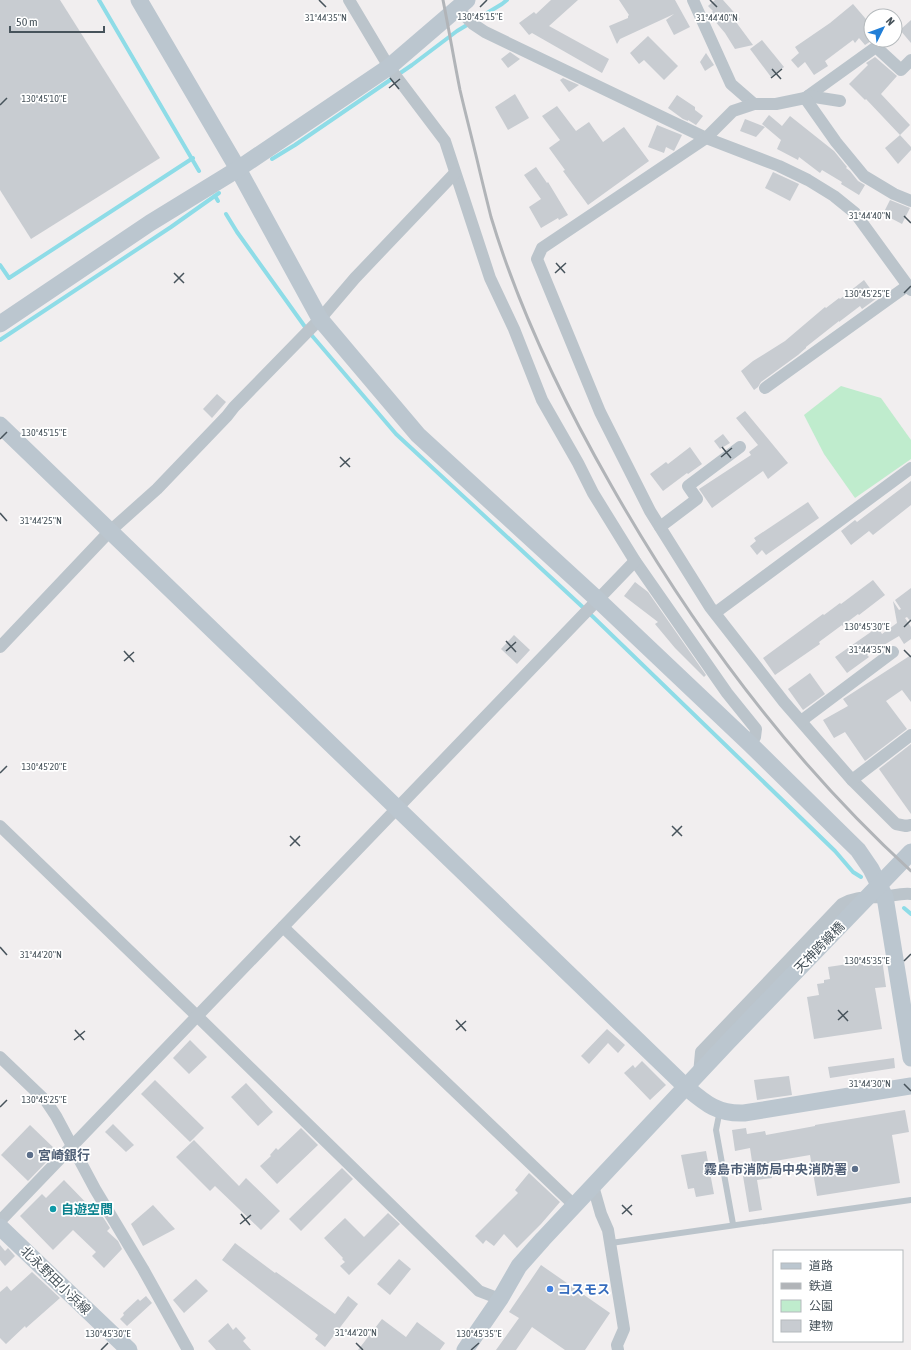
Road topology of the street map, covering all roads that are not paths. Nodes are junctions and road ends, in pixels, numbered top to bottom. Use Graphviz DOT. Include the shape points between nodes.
graph roads {
  1 [pos="139,0"];
  2 [pos="349,0"];
  3 [pos="693,0"];
  4 [pos="462,4"];
  5 [pos="911,60"];
  6 [pos="389,67"];
  7 [pos="806,97"];
  8 [pos="840,101"];
  9 [pos="754,104"];
  10 [pos="706,138"];
  11 [pos="238,169"];
  12 [pos="455,172"];
  13 [pos="911,202"];
  14 [pos="909,288"];
  15 [pos="318,321"];
  16 [pos="0,324"];
  17 [pos="764,388"];
  18 [pos="0,425"];
  19 [pos="740,447"];
  20 [pos="911,468"];
  21 [pos="660,527"];
  22 [pos="110,531"];
  23 [pos="634,561"];
  24 [pos="595,602"];
  25 [pos="715,613"];
  26 [pos="0,647"];
  27 [pos="893,652"];
  28 [pos="801,721"];
  29 [pos="911,735"];
  30 [pos="750,744"];
  31 [pos="852,780"];
  32 [pos="397,807"];
  33 [pos="911,825"];
  34 [pos="0,826"];
  35 [pos="911,852"];
  36 [pos="911,894"];
  37 [pos="885,897"];
  38 [pos="283,927"];
  39 [pos="197,1016"];
  40 [pos="0,1057"];
  41 [pos="911,1058"];
  42 [pos="699,1074"];
  43 [pos="911,1086"];
  44 [pos="686,1087"];
  45 [pos="720,1110"];
  46 [pos="73,1146"];
  47 [pos="593,1186"];
  48 [pos="911,1200"];
  49 [pos="574,1205"];
  50 [pos="0,1221"];
  51 [pos="733,1224"];
  52 [pos="0,1227"];
  53 [pos="611,1243"];
  54 [pos="500,1300"];
  55 [pos="129,1350"];
  56 [pos="188,1350"];
  57 [pos="465,1350"];
  58 [pos="618,1350"];
  1 -- 11 [label="street"];
  2 -- 6 [label="street"];
  3 -- 9 [label="street" via="730,84"];
  4 -- 6 [label="street"];
  4 -- 10 [label="street" via="472,24 485,32"];
  5 -- 7 [label="street" via="901,70 876,47"];
  6 -- 11 [label="street"];
  6 -- 12 [label="street" via="445,141"];
  7 -- 8 [label="street"];
  7 -- 9 [label="street" via="776,104"];
  7 -- 13 [label="street" via="836,142 864,176"];
  9 -- 10 [label="street" via="733,111"];
  10 -- 14 [label="street" via="779,166 834,196 855,213"];
  10 -- 21 [label="street" via="542,248 536,259 600,412"];
  11 -- 15 [label="street"];
  11 -- 16 [label="street" via="150,223"];
  12 -- 15 [label="street"];
  12 -- 23 [label="street" via="490,278 514,329 542,400"];
  14 -- 17 [label="street"];
  15 -- 22 [label="street" via="157,489"];
  15 -- 24 [label="street" via="418,435"];
  18 -- 22 [label="street"];
  19 -- 21 [label="street" via="688,486 697,499"];
  20 -- 25 [label="street"];
  21 -- 25 [label="street"];
  22 -- 26 [label="street"];
  22 -- 32 [label="street"];
  23 -- 24 [label="street"];
  23 -- 30 [label="street" via="727,693 756,729 755,737"];
  24 -- 30 [label="street"];
  24 -- 32 [label="street"];
  25 -- 28 [label="street"];
  27 -- 28 [label="street"];
  28 -- 31 [label="street"];
  29 -- 31 [label="street"];
  30 -- 37 [label="street" via="858,850"];
  31 -- 33 [label="street" via="896,824"];
  32 -- 38 [label="street"];
  32 -- 44 [label="street"];
  34 -- 39 [label="street"];
  35 -- 42 [label="street, 天神跨線橋"];
  36 -- 37 [label="street" via="900,893"];
  37 -- 41 [label="street"];
  37 -- 42 [label="street" via="851,899 842,904 701,1052"];
  38 -- 39 [label="street"];
  38 -- 49 [label="street"];
  39 -- 46 [label="street"];
  39 -- 54 [label="street" via="479,1291"];
  40 -- 46 [label="street" via="46,1101"];
  42 -- 44 [label="street, 天神跨線橋"];
  43 -- 45 [label="street" via="744,1113"];
  44 -- 45 [label="street" via="706,1104"];
  44 -- 47 [label="street, 天神跨線橋"];
  45 -- 51 [label="lane" via="716,1130"];
  46 -- 50 [label="street"];
  46 -- 56 [label="street"];
  47 -- 49 [label="street, 天神跨線橋"];
  47 -- 53 [label="street"];
  48 -- 51 [label="lane"];
  49 -- 54 [label="street, 天神跨線橋" via="519,1266"];
  51 -- 53 [label="lane"];
  52 -- 55 [label="street, 北永野田小浜線"];
  53 -- 58 [label="street" via="624,1329 616,1345"];
  54 -- 57 [label="street, 天神跨線橋"];
}
